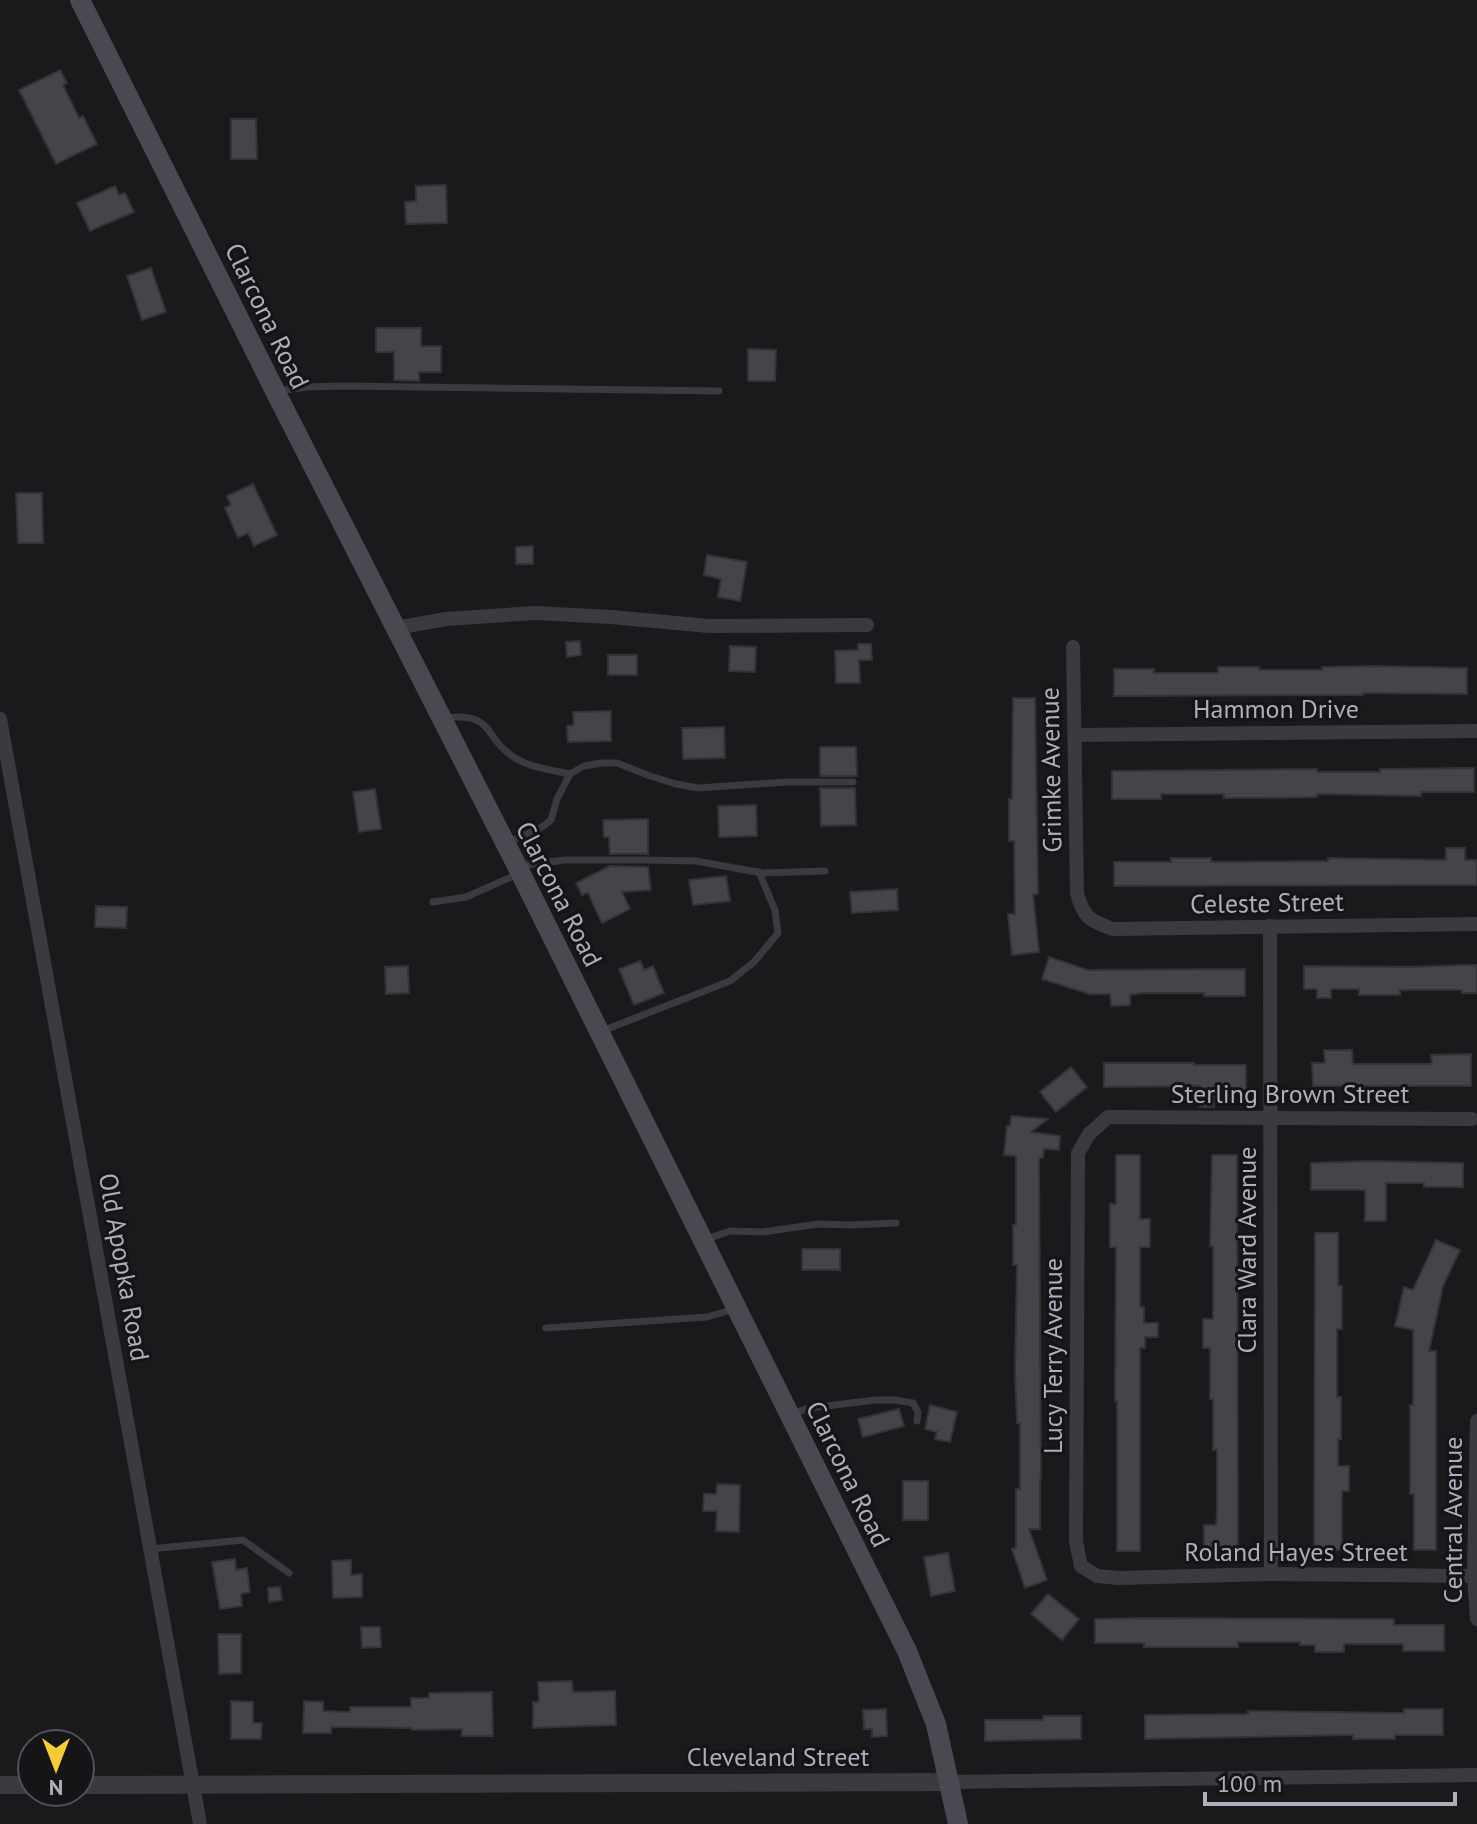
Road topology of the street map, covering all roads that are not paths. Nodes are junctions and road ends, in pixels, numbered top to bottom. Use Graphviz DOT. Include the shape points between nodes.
graph roads {
  1 [pos="80,0"];
  2 [pos="275,391"];
  3 [pos="719,391"];
  4 [pos="867,625"];
  5 [pos="396,628"];
  6 [pos="1073,647"];
  7 [pos="0,719"];
  8 [pos="442,719"];
  9 [pos="1477,731"];
  10 [pos="1075,735"];
  11 [pos="5,773"];
  12 [pos="570,774"];
  13 [pos="853,782"];
  14 [pos="505,844"];
  15 [pos="519,870"];
  16 [pos="825,871"];
  17 [pos="759,872"];
  18 [pos="1077,893"];
  19 [pos="433,902"];
  20 [pos="1477,924"];
  21 [pos="1270,926"];
  22 [pos="600,1032"];
  23 [pos="1108,1117"];
  24 [pos="1271,1117"];
  25 [pos="1472,1119"];
  26 [pos="896,1223"];
  27 [pos="704,1240"];
  28 [pos="737,1308"];
  29 [pos="546,1328"];
  30 [pos="789,1413"];
  31 [pos="917,1421"];
  32 [pos="1477,1421"];
  33 [pos="150,1549"];
  34 [pos="289,1573"];
  35 [pos="1271,1574"];
  36 [pos="1474,1576"];
  37 [pos="1118,1578"];
  38 [pos="1477,1619"];
  39 [pos="1477,1775"];
  40 [pos="950,1782"];
  41 [pos="193,1784"];
  42 [pos="96,1785"];
  43 [pos="200,1824"];
  44 [pos="958,1824"];
  1 -- 2 [label="main road, Clarcona Road"];
  2 -- 3 [label="lane" via="343,386"];
  2 -- 5 [label="main road, Clarcona Road"];
  4 -- 5 [label="street" via="709,626 535,613"];
  5 -- 8 [label="main road, Clarcona Road"];
  6 -- 10 [label="street, Grimke Avenue"];
  7 -- 11 [label="street, Old Apopka Road"];
  8 -- 12 [label="lane" via="474,718 516,759"];
  8 -- 14 [label="main road, Clarcona Road"];
  9 -- 10 [label="street, Hammon Drive"];
  10 -- 18 [label="street, Grimke Avenue"];
  11 -- 33 [label="street, Old Apopka Road"];
  12 -- 13 [label="lane" via="584,766 617,763 698,788"];
  12 -- 14 [label="lane" via="551,820"];
  14 -- 15 [label="main road, Clarcona Road"];
  15 -- 17 [label="lane" via="565,860 696,861"];
  15 -- 19 [label="lane" via="466,897"];
  15 -- 22 [label="main road, Clarcona Road"];
  16 -- 17 [label="lane"];
  17 -- 22 [label="lane" via="778,933 754,962 730,981"];
  18 -- 21 [label="street, Celeste Street" via="1082,910 1113,929"];
  20 -- 21 [label="street, Celeste Street"];
  21 -- 24 [label="street, Clara Ward Avenue"];
  22 -- 27 [label="main road, Clarcona Road"];
  23 -- 24 [label="street, Sterling Brown Street"];
  23 -- 37 [label="street, Lucy Terry Avenue" via="1078,1153 1076,1541 1081,1566 1097,1576"];
  24 -- 25 [label="street, Sterling Brown Street"];
  24 -- 35 [label="street, Clara Ward Avenue"];
  26 -- 27 [label="lane" via="730,1231"];
  27 -- 28 [label="main road, Clarcona Road"];
  28 -- 29 [label="lane" via="707,1317"];
  28 -- 30 [label="main road, Clarcona Road"];
  30 -- 31 [label="lane" via="895,1400 913,1403"];
  30 -- 40 [label="main road, Clarcona Road" via="907,1651 936,1724"];
  32 -- 36 [label="street, Central Avenue"];
  33 -- 34 [label="lane" via="243,1540"];
  33 -- 41 [label="street, Old Apopka Road"];
  35 -- 36 [label="street, Roland Hayes Street"];
  35 -- 37 [label="street, Roland Hayes Street"];
  36 -- 38 [label="street, Central Avenue"];
  39 -- 40 [label="street, Cleveland Street"];
  40 -- 41 [label="street, Cleveland Street"];
  40 -- 44 [label="main road, Clarcona Road"];
  41 -- 42 [label="street, Cleveland Street"];
  41 -- 43 [label="street, Old Apopka Road"];
}
